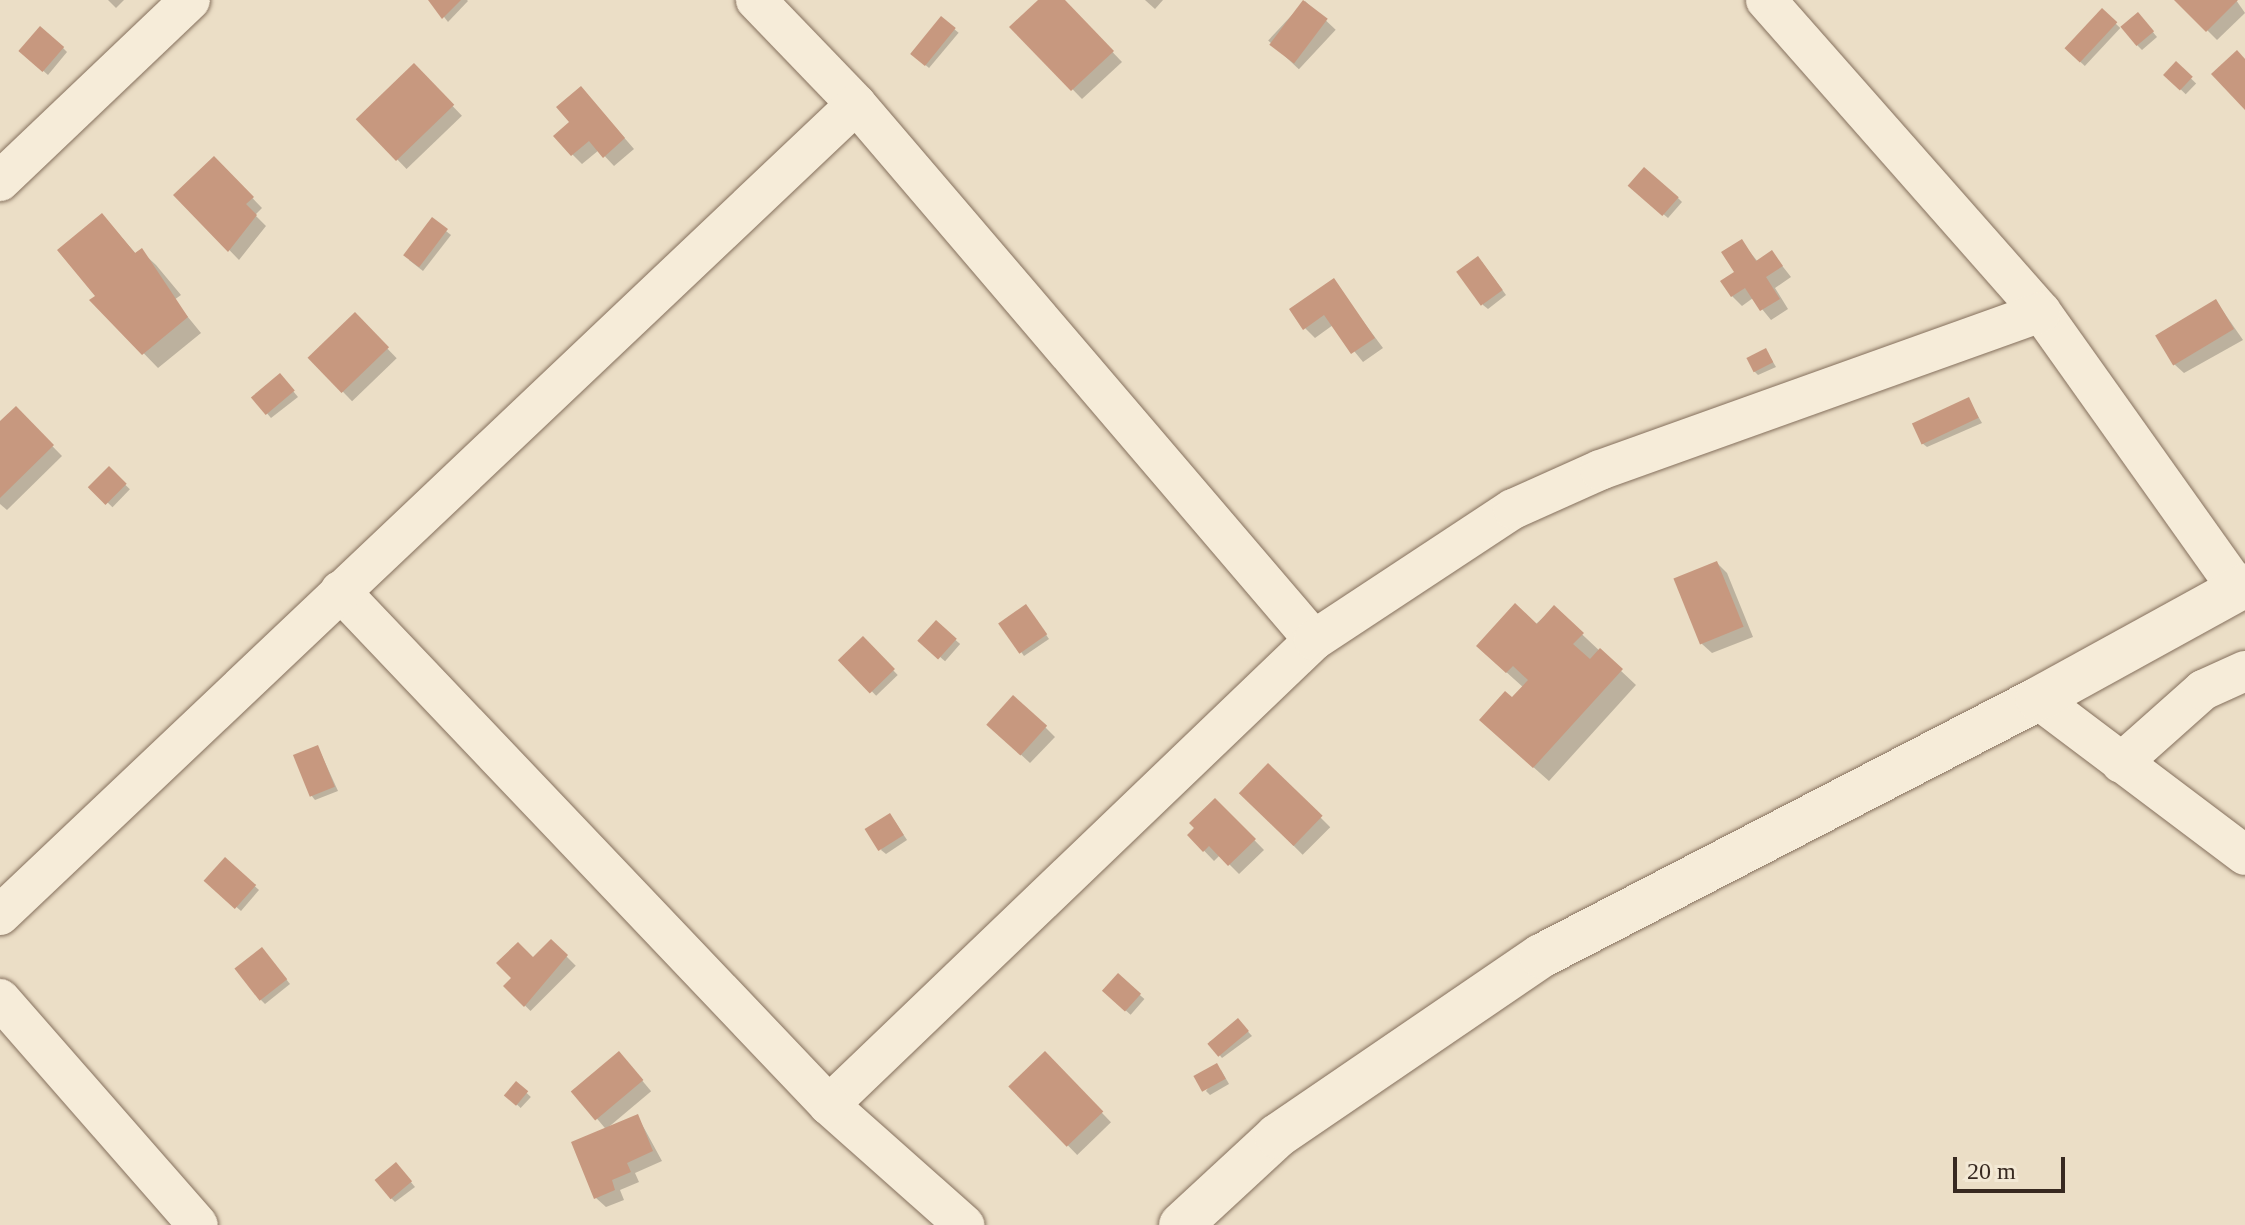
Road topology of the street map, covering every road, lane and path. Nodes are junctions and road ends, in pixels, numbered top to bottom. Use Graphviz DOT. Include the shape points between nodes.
graph roads {
  1 [pos="190,0"];
  2 [pos="756,0"];
  3 [pos="1766,0"];
  4 [pos="856,104"];
  5 [pos="0,181"];
  6 [pos="2041,312"];
  7 [pos="2241,587"];
  8 [pos="340,591"];
  9 [pos="1314,640"];
  10 [pos="2245,671"];
  11 [pos="2038,699"];
  12 [pos="2121,763"];
  13 [pos="2245,855"];
  14 [pos="0,915"];
  15 [pos="0,999"];
  16 [pos="829,1105"];
  17 [pos="198,1225"];
  18 [pos="964,1225"];
  19 [pos="1181,1225"];
  1 -- 5 [label="street"];
  2 -- 4 [label="street"];
  3 -- 6 [label="street"];
  4 -- 8 [label="street"];
  4 -- 9 [label="street"];
  6 -- 7 [label="street"];
  6 -- 9 [label="street" via="1600,470 1513,509"];
  7 -- 11 [label="street"];
  8 -- 14 [label="street"];
  8 -- 16 [label="street"];
  9 -- 16 [label="street"];
  10 -- 12 [label="street" via="2203,690"];
  11 -- 12 [label="street"];
  11 -- 19 [label="street" via="1541,956 1277,1136"];
  12 -- 13 [label="street"];
  15 -- 17 [label="street"];
  16 -- 18 [label="street"];
}
